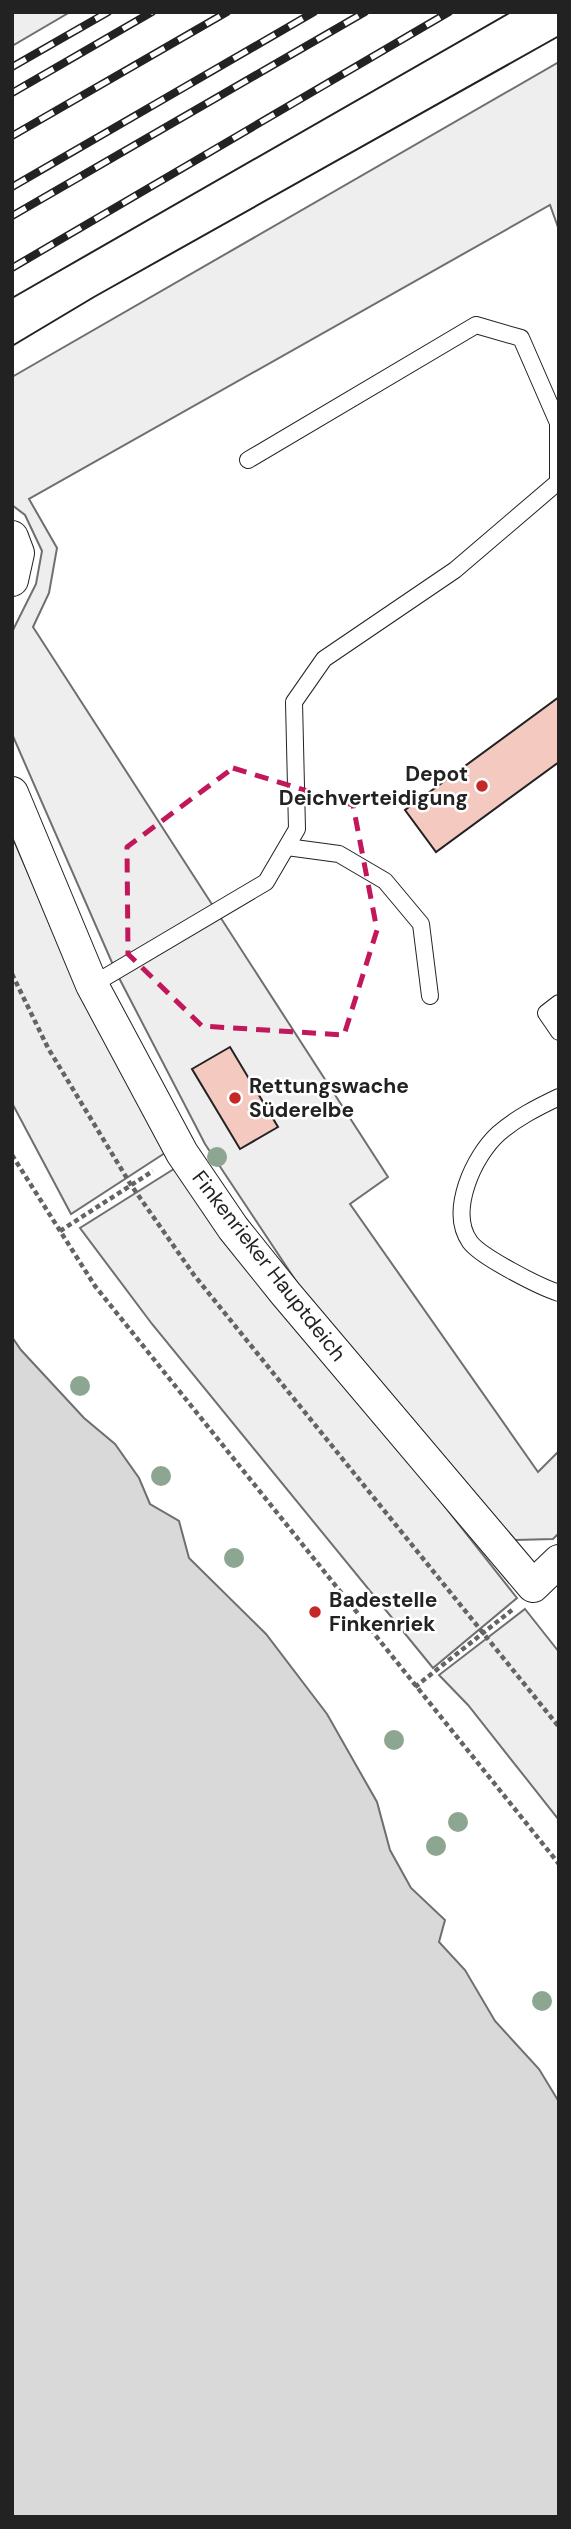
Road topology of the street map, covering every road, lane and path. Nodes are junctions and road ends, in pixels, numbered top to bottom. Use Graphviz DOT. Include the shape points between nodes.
graph roads {
  1 [pos="248,460"];
  2 [pos="12,537"];
  3 [pos="12,580"];
  4 [pos="12,793"];
  5 [pos="287,847"];
  6 [pos="12,974"];
  7 [pos="92,985"];
  8 [pos="430,996"];
  9 [pos="559,1003"];
  10 [pos="559,1032"];
  11 [pos="559,1097"];
  12 [pos="12,1155"];
  13 [pos="131,1185"];
  14 [pos="60,1231"];
  15 [pos="559,1293"];
  16 [pos="559,1561"];
  17 [pos="527,1594"];
  18 [pos="483,1633"];
  19 [pos="415,1687"];
  20 [pos="559,1727"];
  21 [pos="559,1864"];
  1 -- 5 [label="lane" via="476,326 521,338 558,423 558,482 455,570 324,659 294,702 297,830"];
  2 -- 3 [label="street" via="18,553"];
  4 -- 7 [label="street, Finkenrieker Hauptdeich"];
  5 -- 7 [label="lane" via="266,882"];
  5 -- 8 [label="lane" via="339,854 385,881 421,924"];
  6 -- 13 [label="path" via="48,1048"];
  7 -- 17 [label="street, Finkenrieker Hauptdeich" via="181,1153 233,1228"];
  9 -- 10 [label="lane" via="546,1013"];
  11 -- 15 [label="lane" via="498,1134 476,1164 461,1204 461,1221 470,1242 490,1258"];
  12 -- 14 [label="path"];
  13 -- 14 [label="path"];
  13 -- 18 [label="path" via="202,1286"];
  14 -- 19 [label="path" via="94,1286"];
  16 -- 17 [label="street"];
  17 -- 18 [label="path"];
  18 -- 19 [label="path"];
  18 -- 20 [label="path"];
  19 -- 21 [label="path"];
}
